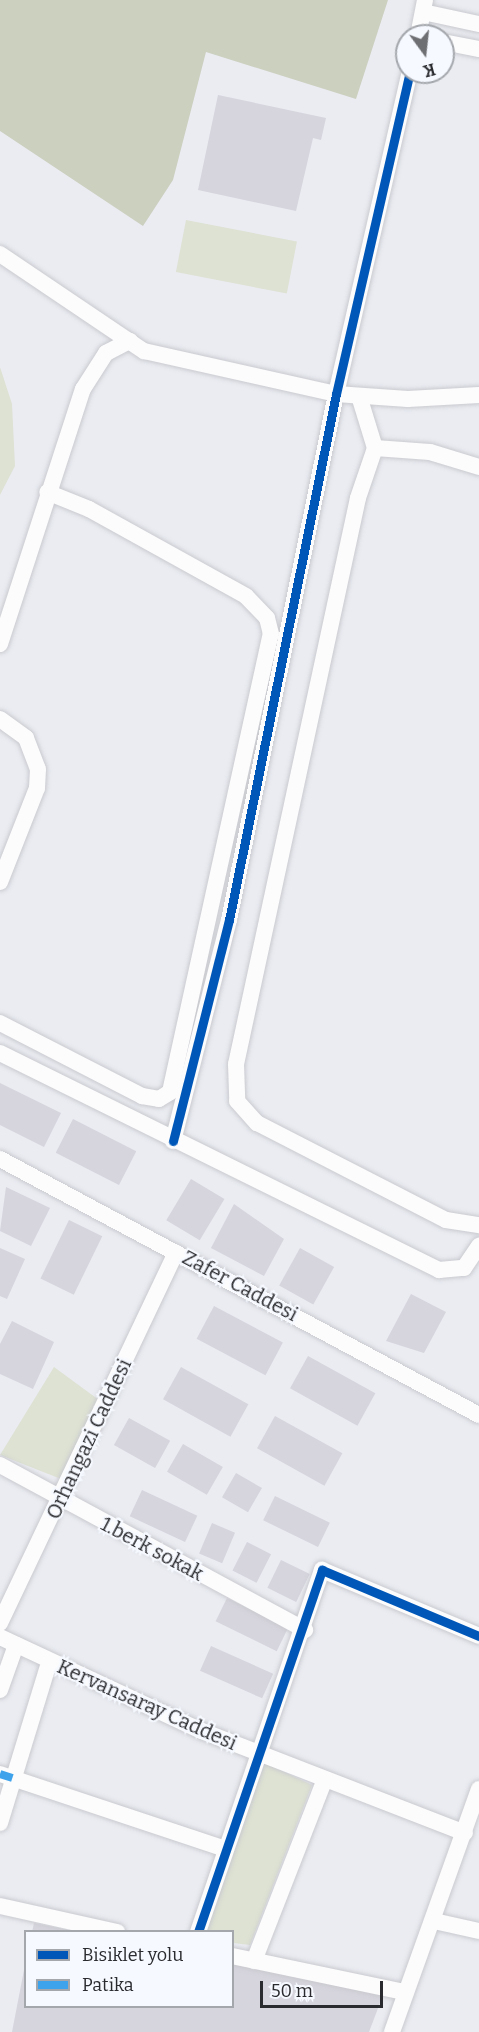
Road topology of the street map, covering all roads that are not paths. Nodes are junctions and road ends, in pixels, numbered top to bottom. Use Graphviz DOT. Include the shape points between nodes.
graph roads {
  1 [pos="424,6"];
  2 [pos="420,24"];
  3 [pos="479,24"];
  4 [pos="455,44"];
  5 [pos="479,49"];
  6 [pos="407,84"];
  7 [pos="0,254"];
  8 [pos="130,341"];
  9 [pos="336,394"];
  10 [pos="479,395"];
  11 [pos="359,396"];
  12 [pos="375,448"];
  13 [pos="479,467"];
  14 [pos="47,492"];
  15 [pos="0,644"];
  16 [pos="0,719"];
  17 [pos="0,882"];
  18 [pos="0,1023"];
  19 [pos="0,1053"];
  20 [pos="173,1141"];
  21 [pos="0,1159"];
  22 [pos="479,1225"];
  23 [pos="479,1246"];
  24 [pos="176,1252"];
  25 [pos="479,1415"];
  26 [pos="0,1465"];
  27 [pos="61,1500"];
  28 [pos="0,1623"];
  29 [pos="305,1630"];
  30 [pos="479,1636"];
  31 [pos="0,1637"];
  32 [pos="16,1645"];
  33 [pos="49,1662"];
  34 [pos="0,1690"];
  35 [pos="259,1754"];
  36 [pos="6,1776"];
  37 [pos="325,1779"];
  38 [pos="479,1789"];
  39 [pos="0,1823"];
  40 [pos="465,1833"];
  41 [pos="226,1849"];
  42 [pos="0,1906"];
  43 [pos="434,1921"];
  44 [pos="108,1930"];
  45 [pos="199,1930"];
  46 [pos="479,1931"];
  47 [pos="234,1956"];
  48 [pos="254,1960"];
  49 [pos="405,1992"];
  50 [pos="392,2032"];
  1 -- 2 [label="street"];
  1 -- 3 [label="street"];
  4 -- 5 [label="street"];
  6 -- 9 [label="street"];
  7 -- 8 [label="street"];
  8 -- 9 [label="street" via="144,351"];
  8 -- 14 [label="street" via="94,366"];
  9 -- 11 [label="street"];
  9 -- 20 [label="street" via="229,920"];
  10 -- 11 [label="street"];
  11 -- 12 [label="street"];
  12 -- 13 [label="street" via="430,452"];
  12 -- 22 [label="street" via="358,498 236,1064 237,1101 257,1124 446,1220"];
  14 -- 15 [label="street"];
  14 -- 18 [label="street" via="89,508 246,596 267,618 271,633 170,1092 159,1099 142,1096"];
  16 -- 17 [label="street" via="26,738 38,769 37,788"];
  19 -- 20 [label="street"];
  20 -- 23 [label="street" via="439,1270 464,1268"];
  21 -- 24 [label="street, Zafer Caddesi"];
  24 -- 25 [label="street, Zafer Caddesi"];
  24 -- 27 [label="street, Orhangazi Caddesi"];
  26 -- 27 [label="street, 1.berk sokak"];
  27 -- 28 [label="street, Orhangazi Caddesi"];
  27 -- 29 [label="street, 1.berk sokak"];
  29 -- 30 [label="street" via="322,1570"];
  29 -- 35 [label="street"];
  31 -- 32 [label="street, Kervansaray Caddesi"];
  32 -- 33 [label="street, Kervansaray Caddesi"];
  32 -- 34 [label="street"];
  33 -- 35 [label="street, Kervansaray Caddesi"];
  33 -- 36 [label="street"];
  35 -- 37 [label="street, Kervansaray Caddesi"];
  35 -- 41 [label="street"];
  36 -- 39 [label="street"];
  36 -- 41 [label="street"];
  37 -- 40 [label="street, Kervansaray Caddesi"];
  37 -- 48 [label="street"];
  38 -- 40 [label="street"];
  40 -- 43 [label="street"];
  41 -- 45 [label="street"];
  42 -- 44 [label="street"];
  43 -- 46 [label="street"];
  43 -- 49 [label="street"];
  47 -- 48 [label="street"];
  48 -- 49 [label="street"];
  49 -- 50 [label="street"];
}
